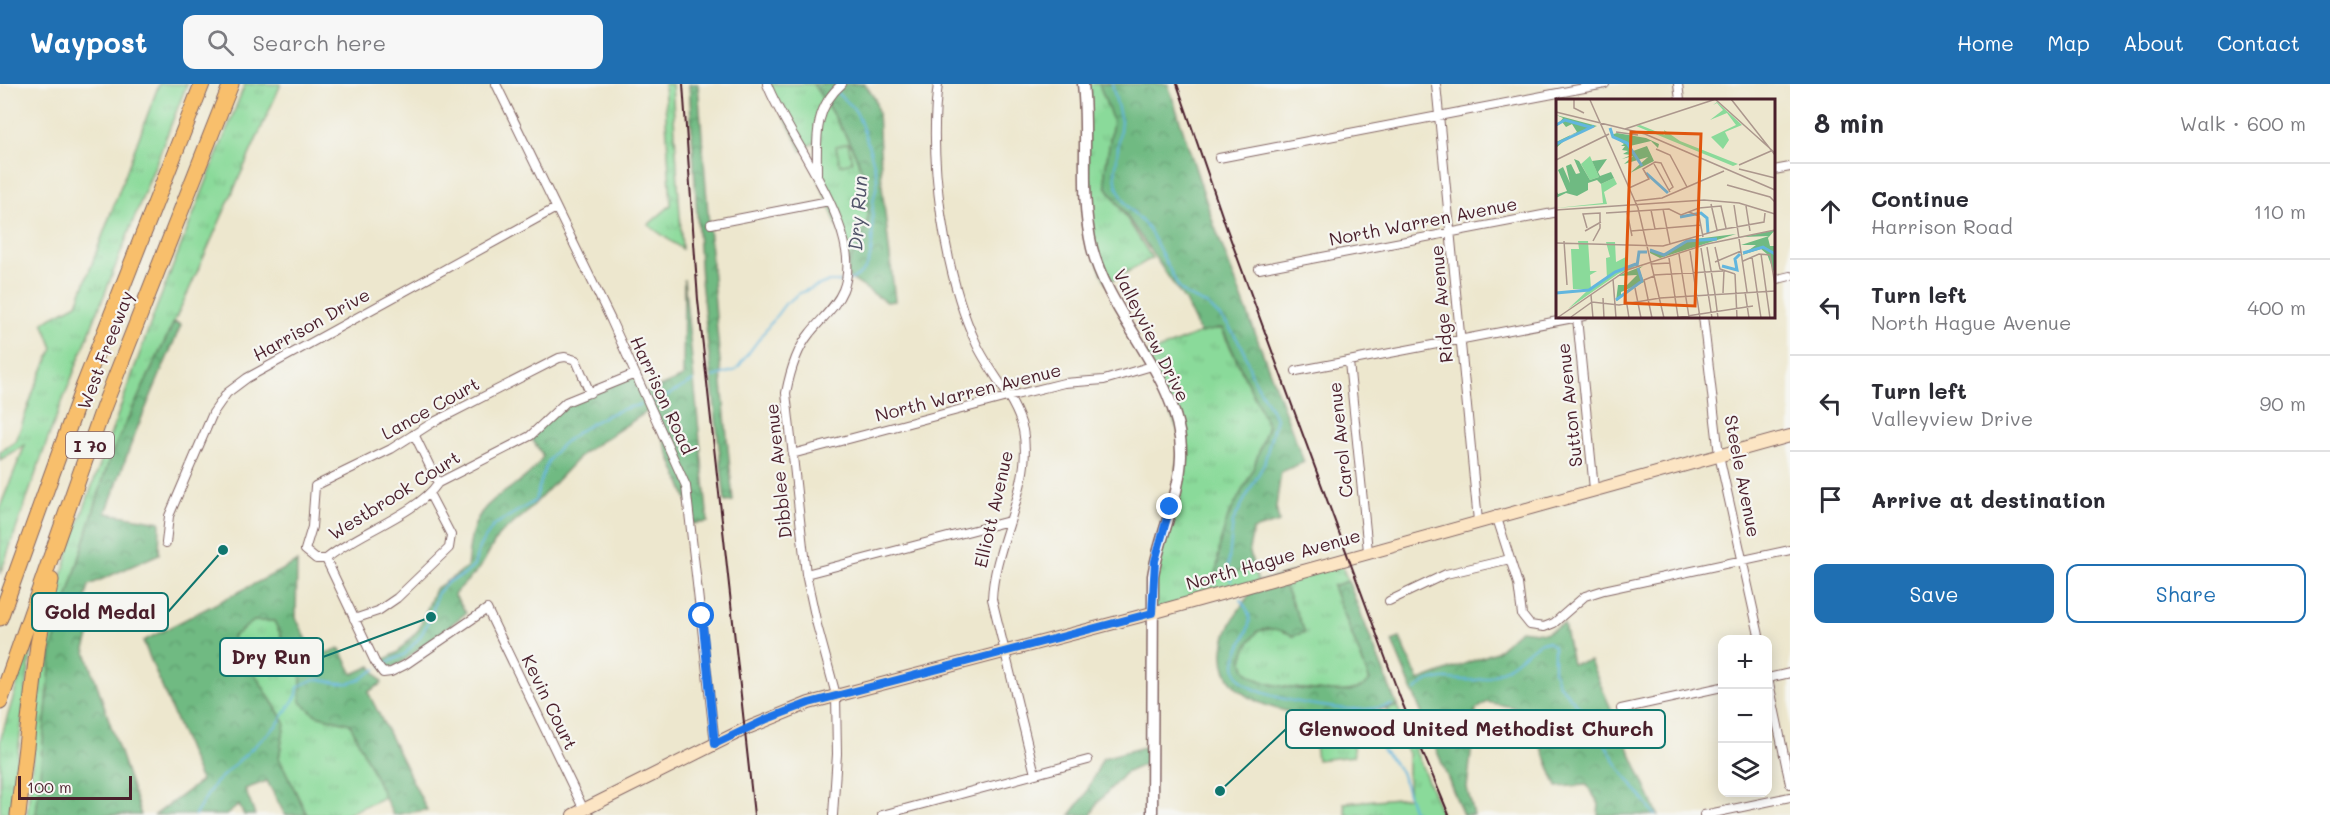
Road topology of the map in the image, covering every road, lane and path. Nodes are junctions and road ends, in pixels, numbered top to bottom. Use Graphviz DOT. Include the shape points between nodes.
graph roads {
  1 [pos="202,84"];
  2 [pos="231,84"];
  3 [pos="496,84"];
  4 [pos="767,84"];
  5 [pos="938,84"];
  6 [pos="1083,84"];
  7 [pos="1437,84"];
  8 [pos="1605,84"];
  9 [pos="1678,84"];
  10 [pos="837,89"];
  11 [pos="1680,99"];
  12 [pos="1440,116"];
  13 [pos="1219,158"];
  14 [pos="1790,167"];
  15 [pos="1775,170"];
  16 [pos="817,175"];
  17 [pos="829,201"];
  18 [pos="556,208"];
  19 [pos="1556,212"];
  20 [pos="711,225"];
  21 [pos="1450,232"];
  22 [pos="1259,269"];
  23 [pos="1790,276"];
  24 [pos="1775,280"];
  25 [pos="1575,318"];
  26 [pos="1580,318"];
  27 [pos="1702,318"];
  28 [pos="1461,340"];
  29 [pos="1348,362"];
  30 [pos="1152,366"];
  31 [pos="1296,371"];
  32 [pos="635,374"];
  33 [pos="590,393"];
  34 [pos="1007,397"];
  35 [pos="414,434"];
  36 [pos="1790,436"];
  37 [pos="792,454"];
  38 [pos="1719,455"];
  39 [pos="85,458"];
  40 [pos="438,483"];
  41 [pos="1594,489"];
  42 [pos="430,495"];
  43 [pos="1496,516"];
  44 [pos="1009,521"];
  45 [pos="1478,521"];
  46 [pos="166,543"];
  47 [pos="1790,550"];
  48 [pos="1368,551"];
  49 [pos="326,559"];
  50 [pos="1510,559"];
  51 [pos="1742,560"];
  52 [pos="806,574"];
  53 [pos="1389,601"];
  54 [pos="1152,613"];
  55 [pos="0,618"];
  56 [pos="354,619"];
  57 [pos="1759,635"];
  58 [pos="1004,650"];
  59 [pos="1790,673"];
  60 [pos="1772,677"];
  61 [pos="1718,688"];
  62 [pos="1769,689"];
  63 [pos="836,695"];
  64 [pos="0,702"];
  65 [pos="1622,709"];
  66 [pos="715,744"];
  67 [pos="1088,760"];
  68 [pos="1035,774"];
  69 [pos="1790,784"];
  70 [pos="1790,796"];
  71 [pos="578,812"];
  72 [pos="18,815"];
  73 [pos="833,815"];
  74 [pos="882,815"];
  75 [pos="1152,815"];
  76 [pos="1704,815"];
  1 -- 55 [label="highway, West Freeway / I 70" via="80,396"];
  2 -- 39 [label="highway, West Freeway / I 70"];
  3 -- 18 [label="street, Harrison Road"];
  4 -- 16 [label="street, Dibblee Avenue" via="779,113"];
  5 -- 34 [label="street, Elliott Avenue" via="935,134 940,204 952,278 977,346"];
  6 -- 30 [label="street, Valleyview Drive" via="1085,194 1093,251 1106,284"];
  7 -- 12 [label="street, Ridge Avenue"];
  8 -- 12 [label="street"];
  9 -- 11 [label="street"];
  10 -- 16 [label="street" via="819,117"];
  12 -- 13 [label="street"];
  12 -- 21 [label="street, Ridge Avenue"];
  14 -- 15 [label="street"];
  16 -- 17 [label="street, Dibblee Avenue"];
  17 -- 20 [label="street"];
  17 -- 37 [label="street, Dibblee Avenue" via="844,243 847,276 838,301 807,336 790,370 786,393"];
  18 -- 32 [label="street, Harrison Road"];
  18 -- 46 [label="street, Harrison Drive" via="254,374 227,393 213,413 169,516"];
  19 -- 21 [label="street, North Warren Avenue"];
  21 -- 22 [label="street, North Warren Avenue"];
  21 -- 28 [label="street, Ridge Avenue"];
  23 -- 24 [label="street"];
  25 -- 28 [label="street"];
  26 -- 41 [label="street, Sutton Avenue"];
  27 -- 38 [label="street, Steele Avenue"];
  28 -- 29 [label="street"];
  28 -- 45 [label="street, Ridge Avenue"];
  29 -- 31 [label="street"];
  29 -- 48 [label="street, Carol Avenue"];
  30 -- 34 [label="street, North Warren Avenue" via="1104,380 1064,383"];
  30 -- 54 [label="street, Valleyview Drive" via="1176,417 1181,451 1178,480 1158,546"];
  32 -- 33 [label="street, Westbrook Court"];
  32 -- 66 [label="street, Harrison Road" via="686,486"];
  33 -- 35 [label="street, Lance Court" via="576,360 559,358"];
  33 -- 40 [label="street, Westbrook Court" via="566,402 530,436"];
  34 -- 37 [label="street, North Warren Avenue"];
  34 -- 44 [label="street, Elliott Avenue" via="1019,416 1025,458"];
  35 -- 40 [label="street"];
  35 -- 49 [label="street, Lance Court" via="315,486 312,527 305,550 316,559"];
  36 -- 38 [label="main road, North Hague Avenue"];
  37 -- 52 [label="street, Dibblee Avenue"];
  38 -- 41 [label="main road, North Hague Avenue"];
  38 -- 51 [label="street, Steele Avenue"];
  39 -- 64 [label="highway, West Freeway / I 70"];
  39 -- 72 [label="highway" via="47,596"];
  40 -- 42 [label="street, Westbrook Court"];
  41 -- 43 [label="main road, North Hague Avenue"];
  42 -- 49 [label="street, Westbrook Court"];
  42 -- 56 [label="street" via="451,535 449,548 398,598 378,611"];
  43 -- 45 [label="main road, North Hague Avenue"];
  43 -- 50 [label="street"];
  44 -- 52 [label="street"];
  44 -- 58 [label="street, Elliott Avenue" via="992,589"];
  45 -- 48 [label="main road, North Hague Avenue"];
  47 -- 51 [label="street"];
  48 -- 54 [label="main road, North Hague Avenue"];
  49 -- 56 [label="street"];
  50 -- 51 [label="street" via="1522,615 1534,627 1554,624 1585,596"];
  50 -- 53 [label="street" via="1446,573"];
  51 -- 57 [label="street, Steele Avenue"];
  52 -- 63 [label="street, Dibblee Avenue"];
  54 -- 58 [label="main road, North Hague Avenue"];
  54 -- 75 [label="street, Valleyview Drive"];
  56 -- 71 [label="street, Kevin Court" via="375,662 383,672 391,672 486,609"];
  58 -- 63 [label="main road, North Hague Avenue"];
  58 -- 68 [label="street, Elliott Avenue"];
  59 -- 60 [label="street"];
  61 -- 65 [label="street"];
  62 -- 69 [label="street"];
  63 -- 66 [label="main road, North Hague Avenue" via="778,714"];
  63 -- 73 [label="street, Dibblee Avenue"];
  66 -- 71 [label="main road, North Hague Avenue"];
  67 -- 68 [label="street"];
  68 -- 74 [label="street"];
  70 -- 76 [label="street"];
}
